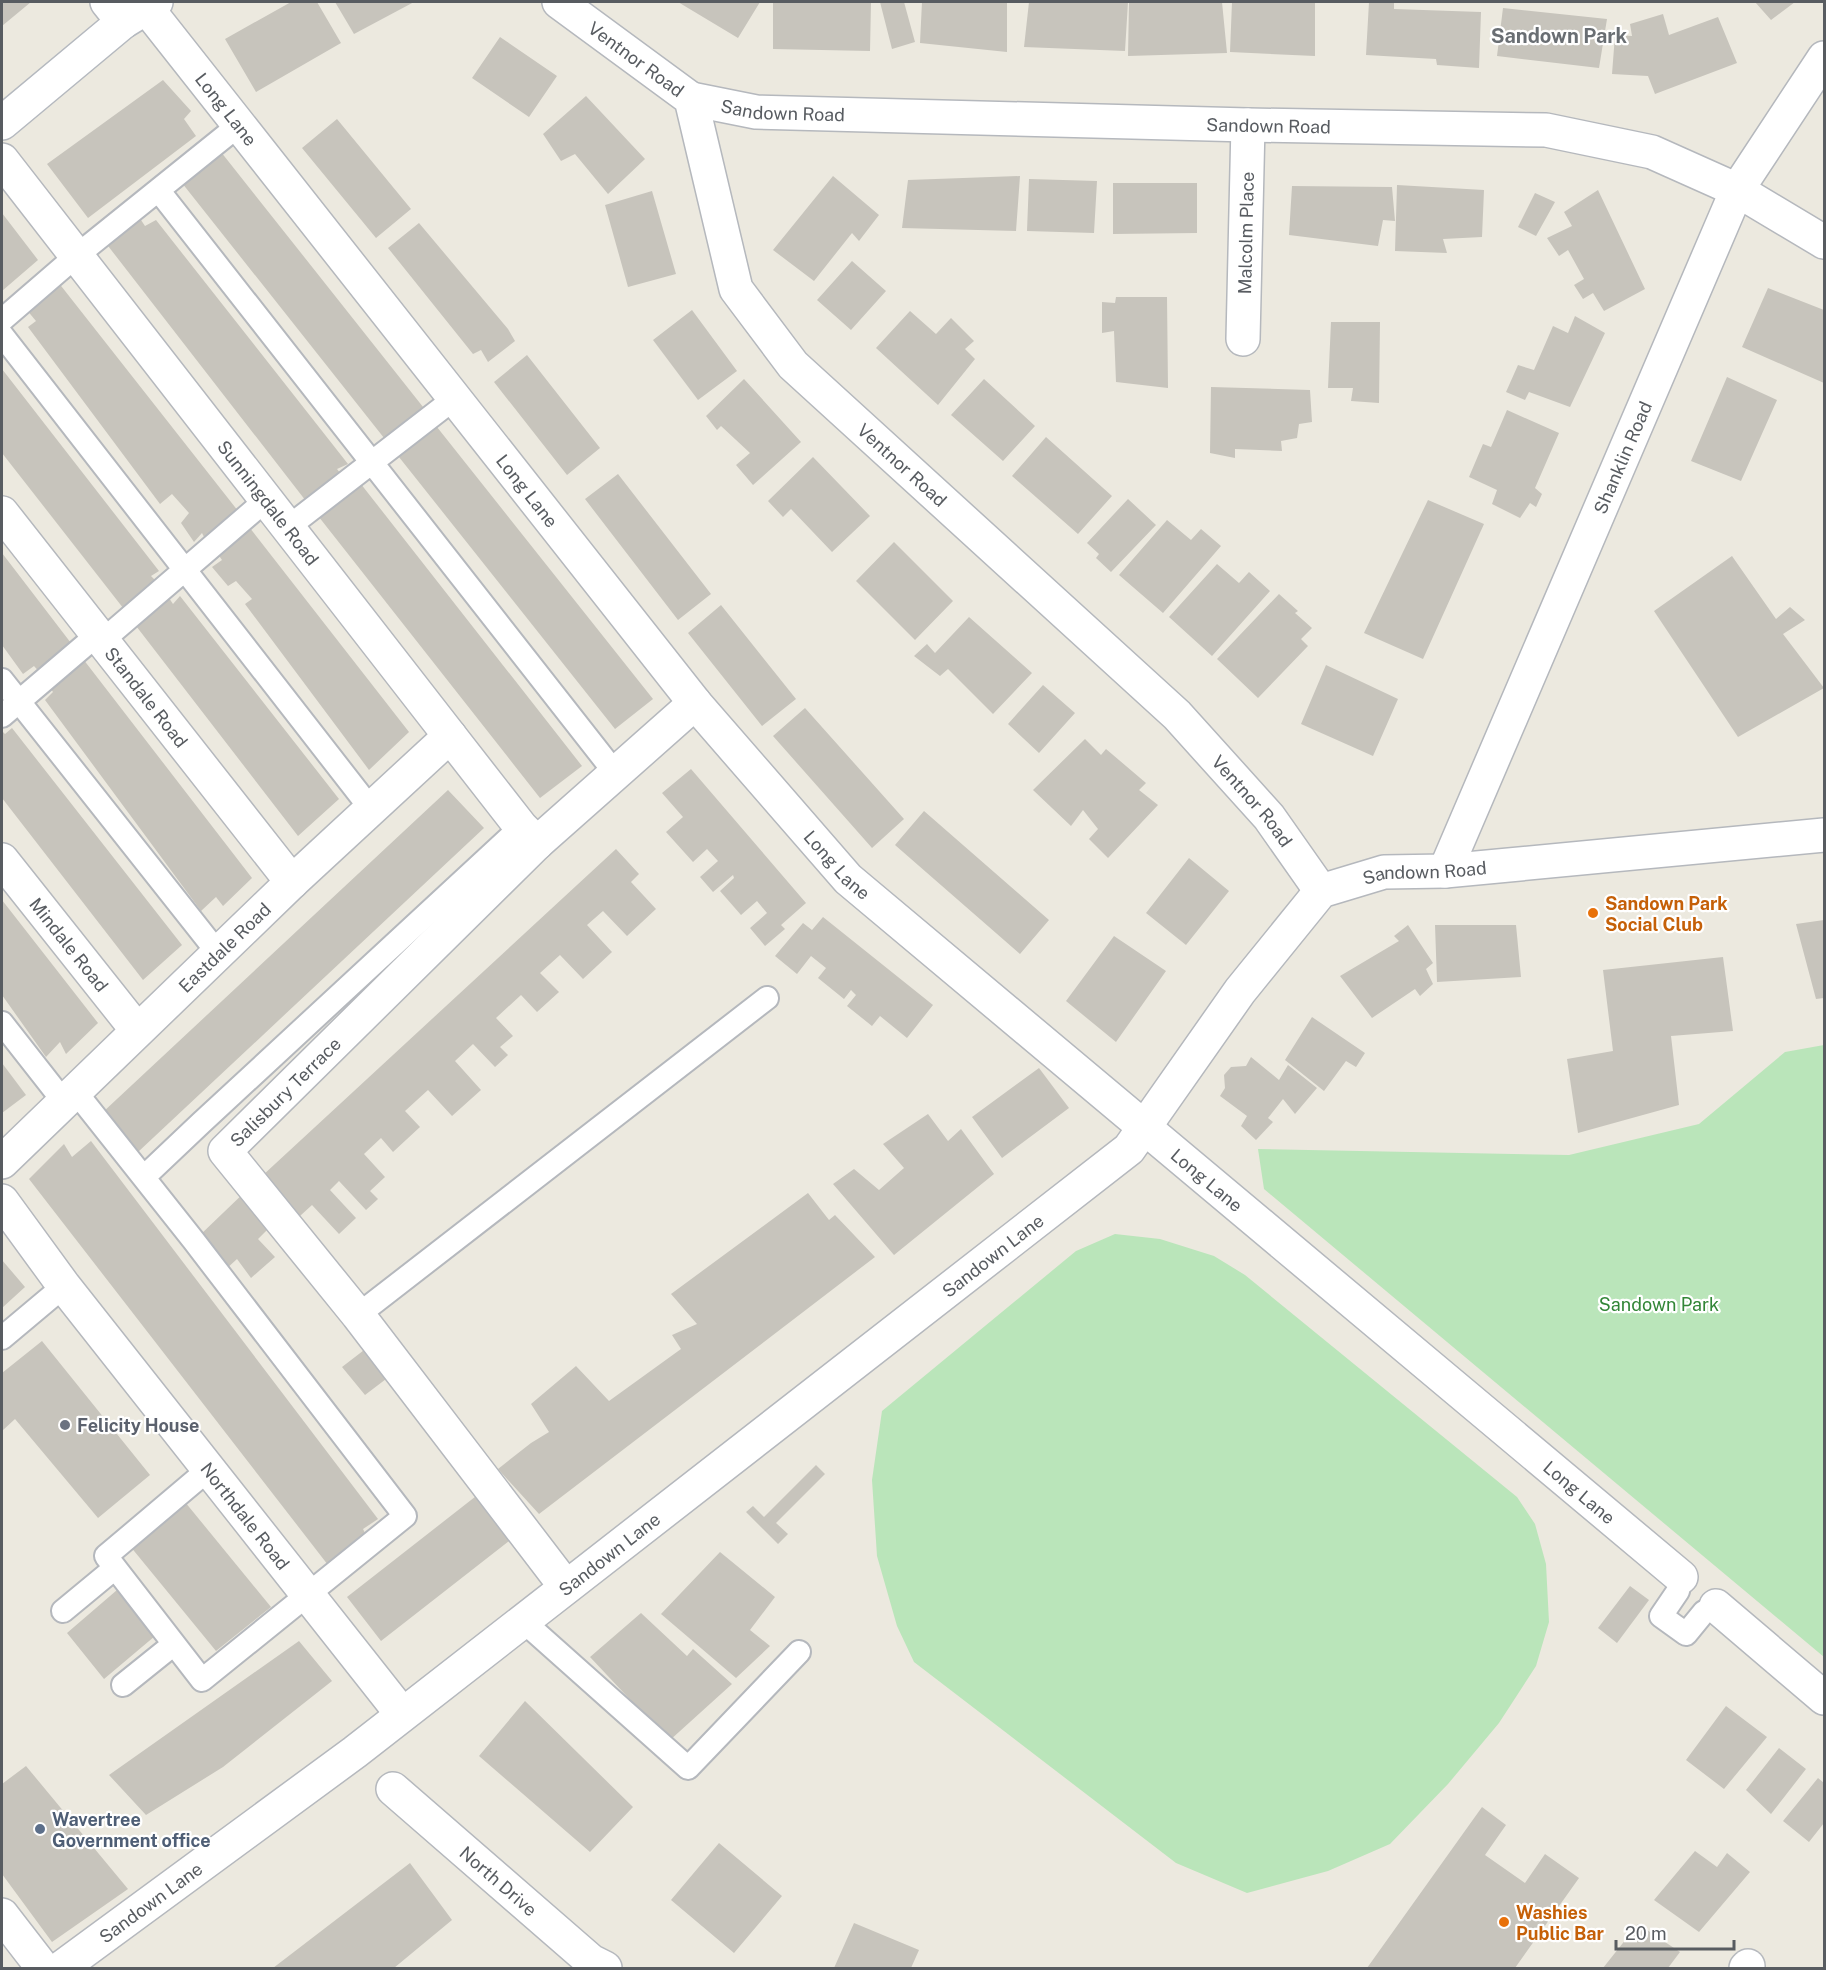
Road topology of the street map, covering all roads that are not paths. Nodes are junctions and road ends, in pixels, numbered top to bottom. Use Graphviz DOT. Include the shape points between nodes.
graph roads {
  1 [pos="559,2"];
  2 [pos="133,8"];
  3 [pos="1824,58"];
  4 [pos="691,99"];
  5 [pos="2,123"];
  6 [pos="239,125"];
  7 [pos="1248,125"];
  8 [pos="2,160"];
  9 [pos="1737,190"];
  10 [pos="159,191"];
  11 [pos="1824,242"];
  12 [pos="75,257"];
  13 [pos="2,320"];
  14 [pos="2,335"];
  15 [pos="1243,339"];
  16 [pos="455,398"];
  17 [pos="372,464"];
  18 [pos="266,500"];
  19 [pos="2,513"];
  20 [pos="287,528"];
  21 [pos="185,570"];
  22 [pos="100,638"];
  23 [pos="2,681"];
  24 [pos="695,703"];
  25 [pos="10,709"];
  26 [pos="450,736"];
  27 [pos="616,774"];
  28 [pos="371,809"];
  29 [pos="529,835"];
  30 [pos="1824,835"];
  31 [pos="3,866"];
  32 [pos="1445,871"];
  33 [pos="292,882"];
  34 [pos="1321,891"];
  35 [pos="218,953"];
  36 [pos="767,998"];
  37 [pos="2,1023"];
  38 [pos="137,1030"];
  39 [pos="69,1097"];
  40 [pos="1144,1126"];
  41 [pos="2,1162"];
  42 [pos="144,1177"];
  43 [pos="2,1201"];
  44 [pos="64,1286"];
  45 [pos="358,1315"];
  46 [pos="2,1338"];
  47 [pos="209,1469"];
  48 [pos="115,1568"];
  49 [pos="1681,1577"];
  50 [pos="566,1587"];
  51 [pos="308,1594"];
  52 [pos="1716,1606"];
  53 [pos="63,1611"];
  54 [pos="523,1621"];
  55 [pos="174,1644"];
  56 [pos="799,1652"];
  57 [pos="123,1685"];
  58 [pos="1824,1698"];
  59 [pos="402,1714"];
  60 [pos="393,1789"];
  61 [pos="2,1915"];
  62 [pos="43,1968"];
  63 [pos="61,1968"];
  64 [pos="605,1968"];
  1 -- 4 [label="street, Ventnor Road"];
  2 -- 5 [label="street"];
  2 -- 6 [label="street, Long Lane"];
  3 -- 9 [label="street, Shanklin Road"];
  4 -- 7 [label="street, Sandown Road" via="756,112"];
  4 -- 34 [label="street, Ventnor Road" via="736,289 793,365 1177,715 1269,817"];
  6 -- 10 [label="lane"];
  6 -- 16 [label="street, Long Lane"];
  7 -- 9 [label="street, Sandown Road" via="1546,130 1652,152"];
  7 -- 15 [label="street, Malcolm Place"];
  8 -- 12 [label="street, Sunningdale Road"];
  9 -- 11 [label="street, Sandown Road"];
  9 -- 32 [label="street, Shanklin Road"];
  10 -- 12 [label="lane"];
  10 -- 17 [label="lane"];
  12 -- 13 [label="lane"];
  12 -- 18 [label="street, Sunningdale Road"];
  14 -- 21 [label="lane"];
  16 -- 17 [label="lane"];
  16 -- 24 [label="street, Long Lane"];
  17 -- 20 [label="lane"];
  17 -- 27 [label="lane"];
  18 -- 20 [label="street, Sunningdale Road"];
  18 -- 21 [label="lane"];
  19 -- 22 [label="street, Standale Road"];
  20 -- 26 [label="street, Sunningdale Road"];
  21 -- 22 [label="lane"];
  21 -- 28 [label="lane"];
  22 -- 25 [label="lane"];
  22 -- 33 [label="street, Standale Road"];
  23 -- 25 [label="lane"];
  24 -- 27 [label="street, Salisbury Terrace"];
  24 -- 40 [label="street, Long Lane" via="848,879"];
  25 -- 35 [label="lane"];
  26 -- 28 [label="street, Eastdale Road"];
  26 -- 29 [label="street, Sunningdale Road"];
  27 -- 29 [label="street, Salisbury Terrace"];
  28 -- 33 [label="street, Eastdale Road"];
  29 -- 42 [label="lane" via="209,1114"];
  29 -- 45 [label="street, Salisbury Terrace" via="225,1151"];
  30 -- 32 [label="street, Sandown Road"];
  31 -- 38 [label="street, Mindale Road"];
  32 -- 34 [label="street, Sandown Road" via="1384,872"];
  33 -- 35 [label="street, Eastdale Road"];
  34 -- 40 [label="street" via="1240,991"];
  35 -- 38 [label="street, Eastdale Road"];
  36 -- 45 [label="lane"];
  37 -- 39 [label="lane"];
  38 -- 39 [label="street, Eastdale Road"];
  39 -- 41 [label="street, Eastdale Road"];
  39 -- 42 [label="lane"];
  40 -- 49 [label="street, Long Lane"];
  40 -- 50 [label="street, Sandown Lane" via="1130,1149"];
  42 -- 51 [label="lane" via="405,1516"];
  43 -- 44 [label="street, Northdale Road"];
  44 -- 46 [label="lane"];
  44 -- 47 [label="street, Northdale Road"];
  45 -- 50 [label="street, Salisbury Terrace"];
  47 -- 48 [label="lane" via="106,1556"];
  47 -- 51 [label="street, Northdale Road"];
  48 -- 53 [label="lane"];
  48 -- 55 [label="lane"];
  49 -- 52 [label="lane" via="1678,1591 1661,1616 1686,1634 1704,1612"];
  50 -- 54 [label="street, Sandown Lane"];
  51 -- 55 [label="lane" via="201,1680"];
  51 -- 59 [label="street, Northdale Road"];
  52 -- 58 [label="street"];
  54 -- 56 [label="lane" via="687,1768"];
  54 -- 59 [label="street, Sandown Lane"];
  55 -- 57 [label="lane"];
  59 -- 63 [label="street, Sandown Lane"];
  60 -- 64 [label="street, North Drive" via="591,1961"];
  61 -- 62 [label="street"];
}
